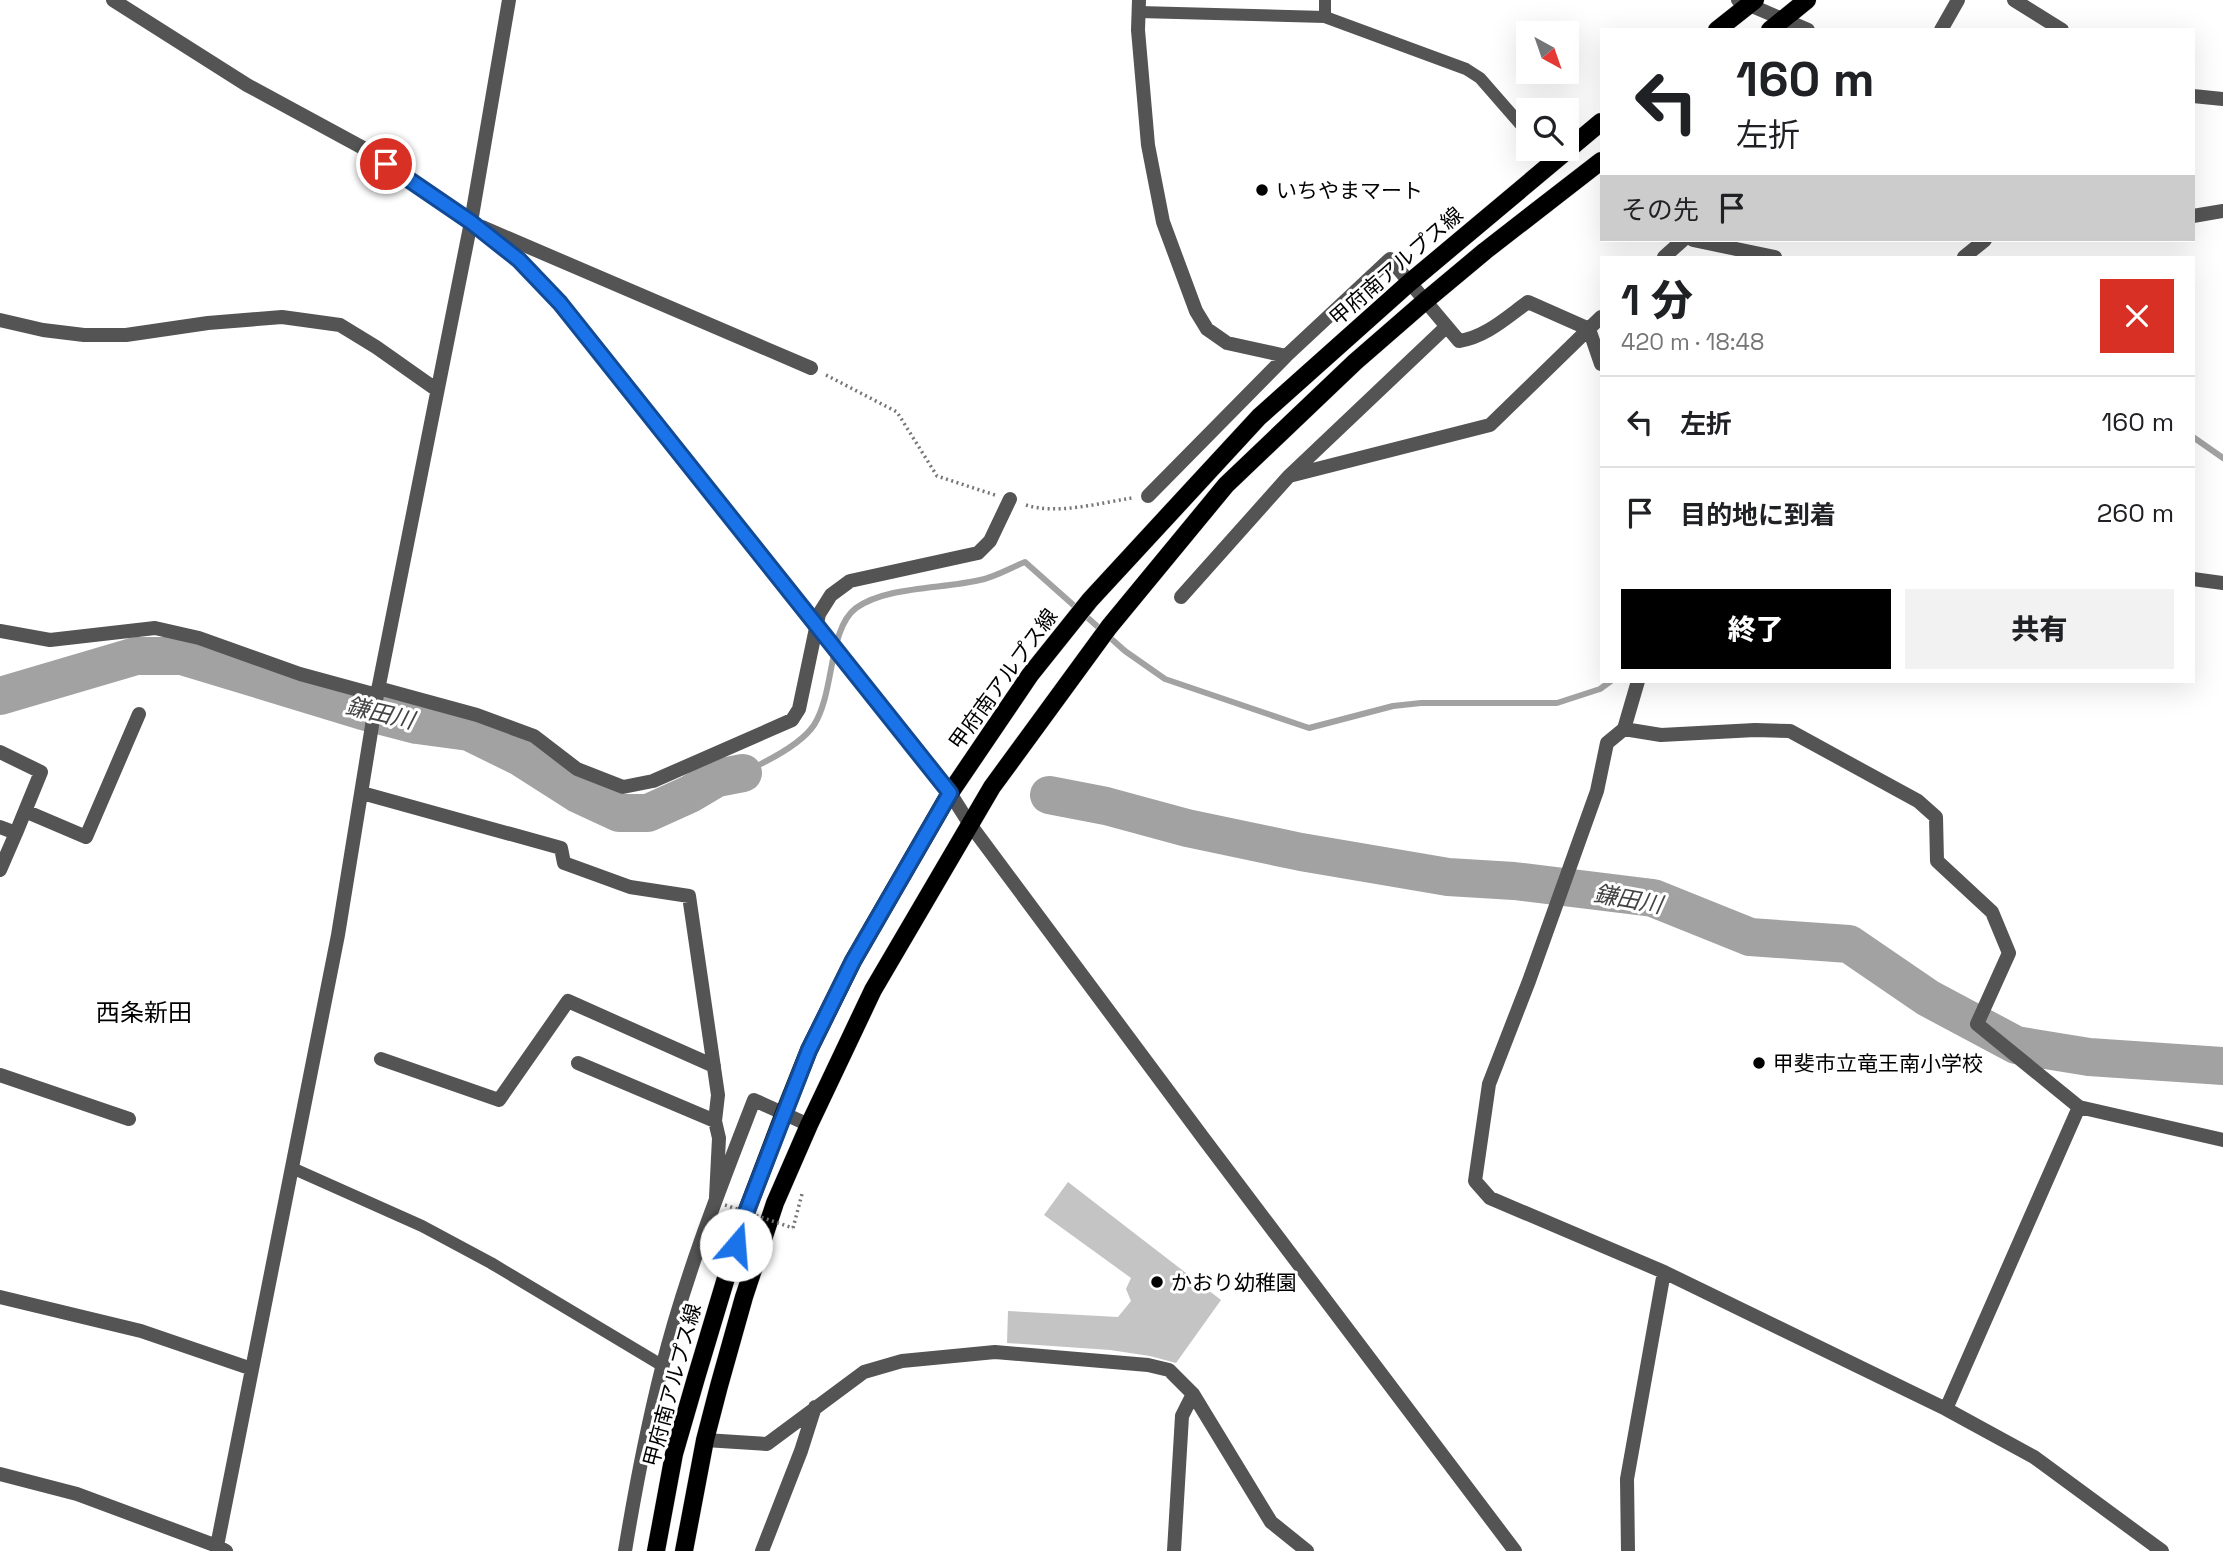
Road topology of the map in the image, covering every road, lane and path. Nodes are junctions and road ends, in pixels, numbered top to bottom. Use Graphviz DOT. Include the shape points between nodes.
graph roads {
  1 [pos="113,0"];
  2 [pos="509,0"];
  3 [pos="1325,0"];
  4 [pos="1807,0"];
  5 [pos="1958,0"];
  6 [pos="2014,0"];
  7 [pos="1747,2"];
  8 [pos="1139,6"];
  9 [pos="1325,17"];
  10 [pos="1777,24"];
  11 [pos="1719,28"];
  12 [pos="1798,28"];
  13 [pos="1942,28"];
  14 [pos="2059,28"];
  15 [pos="2195,96"];
  16 [pos="2223,99"];
  17 [pos="1516,119"];
  18 [pos="1600,123"];
  19 [pos="1579,136"];
  20 [pos="1541,161"];
  21 [pos="1600,162"];
  22 [pos="2223,211"];
  23 [pos="2195,216"];
  24 [pos="471,222"];
  25 [pos="1681,242"];
  26 [pos="1701,242"];
  27 [pos="1982,242"];
  28 [pos="1755,255"];
  29 [pos="1665,256"];
  30 [pos="1965,256"];
  31 [pos="1409,283"];
  32 [pos="1424,302"];
  33 [pos="1600,318"];
  34 [pos="0,320"];
  35 [pos="1446,327"];
  36 [pos="1589,328"];
  37 [pos="1286,356"];
  38 [pos="1600,362"];
  39 [pos="811,368"];
  40 [pos="437,390"];
  41 [pos="1289,476"];
  42 [pos="1148,496"];
  43 [pos="1010,499"];
  44 [pos="2195,579"];
  45 [pos="2223,583"];
  46 [pos="1181,597"];
  47 [pos="820,630"];
  48 [pos="0,631"];
  49 [pos="1637,683"];
  50 [pos="377,693"];
  51 [pos="139,714"];
  52 [pos="1624,729"];
  53 [pos="0,752"];
  54 [pos="362,793"];
  55 [pos="950,793"];
  56 [pos="25,811"];
  57 [pos="969,824"];
  58 [pos="0,827"];
  59 [pos="16,833"];
  60 [pos="0,870"];
  61 [pos="381,1059"];
  62 [pos="578,1063"];
  63 [pos="714,1066"];
  64 [pos="0,1075"];
  65 [pos="2079,1107"];
  66 [pos="784,1114"];
  67 [pos="129,1119"];
  68 [pos="715,1121"];
  69 [pos="809,1125"];
  70 [pos="2223,1140"];
  71 [pos="292,1168"];
  72 [pos="804,1185"];
  73 [pos="721,1201"];
  74 [pos="1664,1272"];
  75 [pos="0,1297"];
  76 [pos="663,1366"];
  77 [pos="252,1369"];
  78 [pos="1193,1394"];
  79 [pos="815,1407"];
  80 [pos="1946,1409"];
  81 [pos="705,1440"];
  82 [pos="0,1474"];
  83 [pos="220,1549"];
  84 [pos="625,1551"];
  85 [pos="656,1551"];
  86 [pos="684,1551"];
  87 [pos="762,1551"];
  88 [pos="1174,1551"];
  89 [pos="1307,1551"];
  90 [pos="1515,1551"];
  91 [pos="1628,1551"];
  92 [pos="2162,1551"];
  1 -- 24 [label="street" via="247,85 365,149"];
  2 -- 24 [label="street"];
  3 -- 9 [label="lane"];
  4 -- 10 [label="main road"];
  5 -- 13 [label="street"];
  6 -- 14 [label="street"];
  7 -- 10 [label="street"];
  7 -- 11 [label="main road"];
  8 -- 9 [label="lane"];
  8 -- 37 [label="street" via="1148,145 1163,222 1196,311 1207,329 1227,343"];
  9 -- 17 [label="lane" via="1466,69 1480,78"];
  10 -- 12 [label="street"];
  15 -- 16 [label="street"];
  18 -- 19 [label="main road, 甲府南アルプス線"];
  20 -- 31 [label="main road, 甲府南アルプス線"];
  21 -- 32 [label="main road"];
  22 -- 23 [label="street"];
  24 -- 39 [label="street"];
  24 -- 40 [label="street"];
  24 -- 47 [label="street" via="519,260 560,303"];
  25 -- 29 [label="street"];
  26 -- 28 [label="street"];
  27 -- 30 [label="street"];
  31 -- 32 [label="street"];
  31 -- 37 [label="street" via="1390,259"];
  31 -- 55 [label="main road, 甲府南アルプス線" via="1259,417 1130,555 1030,675"];
  32 -- 35 [label="street"];
  32 -- 57 [label="main road" via="1226,485 1070,677"];
  33 -- 36 [label="street"];
  34 -- 40 [label="street" via="84,335 126,335 282,317 340,325"];
  35 -- 36 [label="street" via="1459,341 1472,339 1528,302"];
  35 -- 41 [label="street"];
  36 -- 38 [label="street"];
  36 -- 41 [label="street" via="1490,425"];
  37 -- 42 [label="street"];
  39 -- 43 [label="path" via="897,412 937,475"];
  40 -- 50 [label="street"];
  41 -- 46 [label="street"];
  42 -- 43 [label="path" via="1039,509"];
  43 -- 47 [label="street" via="990,541 978,553 850,581 831,596 819,614"];
  44 -- 45 [label="street"];
  47 -- 50 [label="street" via="792,720 653,781 624,787 577,769 534,736 477,715"];
  47 -- 55 [label="street"];
  48 -- 50 [label="street" via="50,640 155,628"];
  49 -- 52 [label="street"];
  50 -- 54 [label="street"];
  51 -- 56 [label="street" via="86,837"];
  52 -- 65 [label="street" via="1661,735 1790,731 1918,801 1936,817 1937,861 1992,912 2009,953 1977,1024"];
  52 -- 74 [label="street" via="1607,743 1597,791 1489,1084 1475,1181 1490,1198"];
  53 -- 56 [label="street" via="41,772"];
  54 -- 63 [label="street" via="561,848 564,863 631,887 689,896"];
  54 -- 71 [label="street"];
  55 -- 57 [label="street"];
  55 -- 66 [label="main road, 甲府南アルプス線" via="853,961 809,1050"];
  56 -- 59 [label="street"];
  57 -- 69 [label="main road" via="873,990"];
  57 -- 90 [label="street"];
  58 -- 59 [label="street"];
  59 -- 60 [label="street"];
  61 -- 63 [label="street" via="499,1100 568,1001"];
  62 -- 68 [label="street"];
  63 -- 68 [label="street"];
  64 -- 67 [label="street"];
  65 -- 70 [label="street"];
  65 -- 80 [label="street"];
  66 -- 69 [label="street"];
  66 -- 73 [label="street" via="754,1100"];
  66 -- 85 [label="main road, 甲府南アルプス線" via="744,1218 696,1378 674,1454"];
  68 -- 73 [label="street"];
  69 -- 81 [label="main road" via="775,1203"];
  71 -- 76 [label="lane" via="422,1226"];
  71 -- 77 [label="street"];
  72 -- 73 [label="path, bridge" via="793,1227"];
  73 -- 76 [label="street" via="701,1239"];
  74 -- 80 [label="street"];
  74 -- 91 [label="street" via="1627,1479"];
  75 -- 77 [label="street" via="141,1331"];
  76 -- 84 [label="street"];
  77 -- 83 [label="street"];
  78 -- 79 [label="street" via="1169,1370 1148,1365 995,1352 902,1362 864,1372"];
  78 -- 88 [label="street" via="1182,1416"];
  78 -- 89 [label="street" via="1271,1522"];
  79 -- 81 [label="street" via="767,1444"];
  79 -- 87 [label="street"];
  80 -- 92 [label="street" via="2034,1457"];
  81 -- 86 [label="main road"];
  82 -- 83 [label="street" via="76,1494"];
}
